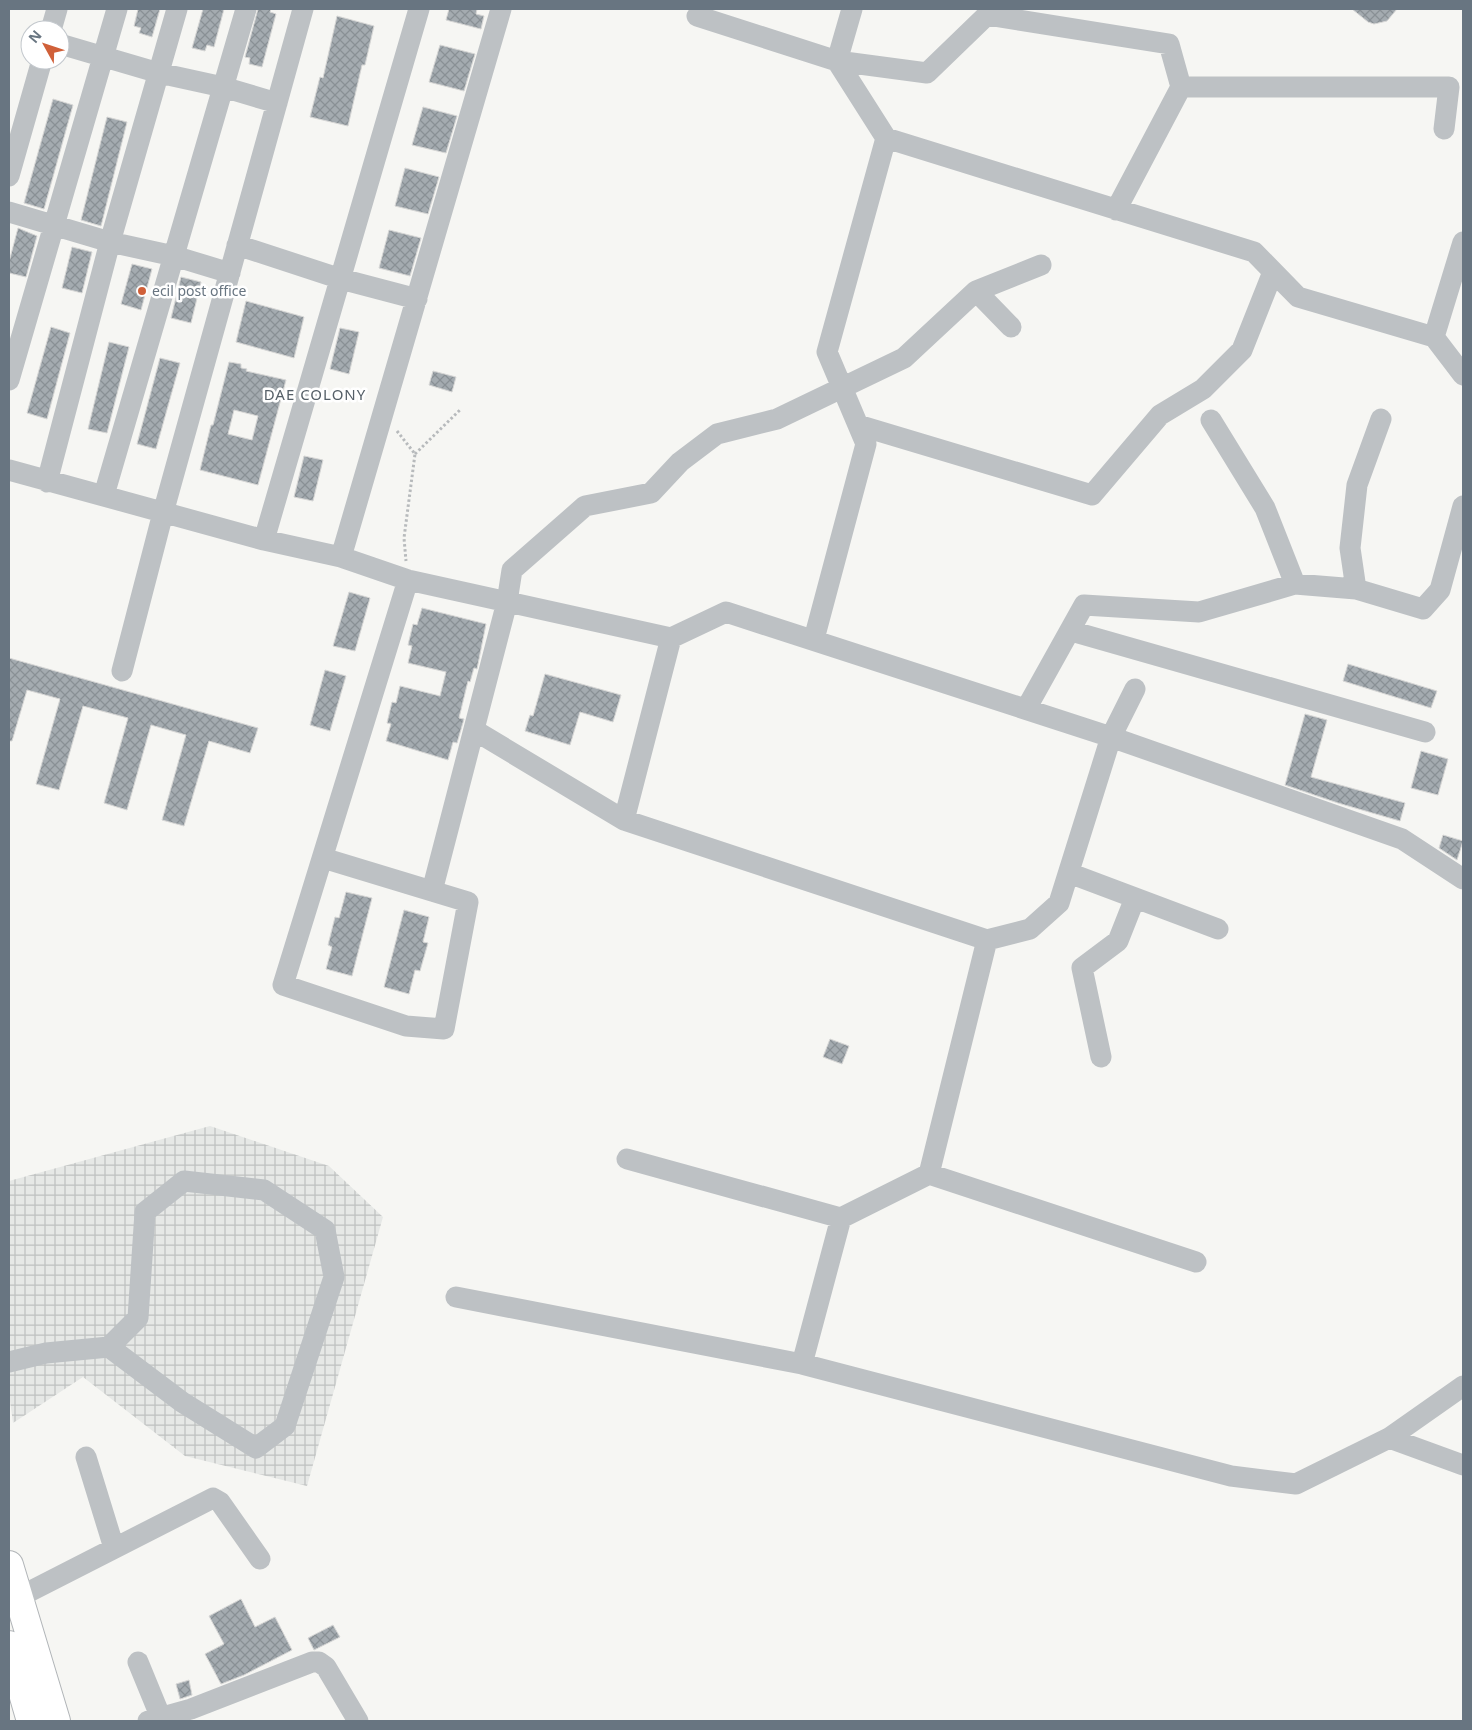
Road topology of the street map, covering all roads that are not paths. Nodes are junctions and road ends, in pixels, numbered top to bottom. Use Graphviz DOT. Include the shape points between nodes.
graph roads {
  1 [pos="117,9"];
  2 [pos="177,9"];
  3 [pos="246,9"];
  4 [pos="303,9"];
  5 [pos="419,9"];
  6 [pos="501,9"];
  7 [pos="852,9"];
  8 [pos="696,16"];
  9 [pos="70,47"];
  10 [pos="103,55"];
  11 [pos="837,61"];
  12 [pos="39,70"];
  13 [pos="159,73"];
  14 [pos="223,87"];
  15 [pos="1181,87"];
  16 [pos="277,103"];
  17 [pos="1444,129"];
  18 [pos="886,138"];
  19 [pos="9,176"];
  20 [pos="1116,210"];
  21 [pos="9,212"];
  22 [pos="54,224"];
  23 [pos="110,242"];
  24 [pos="1463,242"];
  25 [pos="237,245"];
  26 [pos="174,256"];
  27 [pos="1041,264"];
  28 [pos="230,272"];
  29 [pos="1273,272"];
  30 [pos="341,279"];
  31 [pos="976,291"];
  32 [pos="417,299"];
  33 [pos="1011,327"];
  34 [pos="1434,336"];
  35 [pos="1463,375"];
  36 [pos="9,380"];
  37 [pos="843,388"];
  38 [pos="1381,419"];
  39 [pos="1211,420"];
  40 [pos="858,426"];
  41 [pos="9,470"];
  42 [pos="47,482"];
  43 [pos="104,495"];
  44 [pos="1463,506"];
  45 [pos="163,513"];
  46 [pos="264,540"];
  47 [pos="341,557"];
  48 [pos="408,580"];
  49 [pos="1294,584"];
  50 [pos="1356,589"];
  51 [pos="507,602"];
  52 [pos="1071,631"];
  53 [pos="671,638"];
  54 [pos="814,639"];
  55 [pos="122,671"];
  56 [pos="1134,689"];
  57 [pos="1026,709"];
  58 [pos="474,730"];
  59 [pos="1425,732"];
  60 [pos="1111,737"];
  61 [pos="624,820"];
  62 [pos="323,858"];
  63 [pos="1069,873"];
  64 [pos="1463,879"];
  65 [pos="432,891"];
  66 [pos="1135,898"];
  67 [pos="1218,929"];
  68 [pos="987,940"];
  69 [pos="1101,1057"];
  70 [pos="627,1159"];
  71 [pos="929,1174"];
  72 [pos="841,1218"];
  73 [pos="1196,1262"];
  74 [pos="456,1297"];
  75 [pos="109,1347"];
  76 [pos="9,1362"];
  77 [pos="802,1364"];
  78 [pos="1463,1386"];
  79 [pos="1389,1438"];
  80 [pos="86,1457"];
  81 [pos="1463,1465"];
  82 [pos="114,1548"];
  83 [pos="260,1559"];
  84 [pos="9,1565"];
  85 [pos="19,1596"];
  86 [pos="10,1651"];
  87 [pos="138,1662"];
  88 [pos="16,1696"];
  89 [pos="192,1715"];
  90 [pos="155,1719"];
  91 [pos="32,1721"];
  92 [pos="56,1721"];
  93 [pos="358,1721"];
  1 -- 10 [label="street"];
  2 -- 13 [label="street"];
  3 -- 14 [label="street"];
  4 -- 16 [label="street"];
  5 -- 30 [label="street"];
  6 -- 32 [label="street"];
  7 -- 11 [label="street"];
  8 -- 11 [label="street"];
  9 -- 10 [label="street"];
  10 -- 13 [label="street"];
  10 -- 22 [label="street"];
  11 -- 15 [label="street" via="927,73 987,15 1169,44"];
  11 -- 18 [label="street"];
  12 -- 19 [label="street"];
  13 -- 14 [label="street"];
  13 -- 23 [label="street"];
  14 -- 16 [label="street"];
  14 -- 26 [label="street"];
  15 -- 17 [label="street" via="1449,87"];
  15 -- 20 [label="street"];
  16 -- 25 [label="street"];
  18 -- 20 [label="street"];
  18 -- 37 [label="street" via="827,352"];
  20 -- 29 [label="street" via="1254,252"];
  21 -- 22 [label="street"];
  22 -- 23 [label="street"];
  22 -- 36 [label="street"];
  23 -- 26 [label="street"];
  23 -- 42 [label="street"];
  24 -- 34 [label="street"];
  25 -- 28 [label="street"];
  25 -- 30 [label="street"];
  26 -- 28 [label="street"];
  26 -- 43 [label="street"];
  27 -- 31 [label="street"];
  28 -- 45 [label="street"];
  29 -- 34 [label="street" via="1298,297"];
  29 -- 40 [label="street" via="1242,350 1203,389 1160,416 1092,495"];
  30 -- 32 [label="street"];
  30 -- 46 [label="street"];
  31 -- 33 [label="street"];
  31 -- 37 [label="street" via="904,358"];
  32 -- 47 [label="street"];
  34 -- 35 [label="street"];
  37 -- 40 [label="street"];
  37 -- 51 [label="street" via="777,419 717,434 680,462 651,493 585,506 512,570"];
  38 -- 50 [label="street" via="1357,485 1350,548"];
  39 -- 49 [label="street" via="1265,508"];
  40 -- 54 [label="street" via="866,444"];
  41 -- 42 [label="street"];
  42 -- 43 [label="street"];
  43 -- 45 [label="street"];
  44 -- 50 [label="street" via="1440,590 1423,610"];
  45 -- 46 [label="street"];
  45 -- 55 [label="street"];
  46 -- 47 [label="street"];
  47 -- 48 [label="street"];
  48 -- 51 [label="street"];
  48 -- 62 [label="street"];
  49 -- 50 [label="street"];
  49 -- 52 [label="street" via="1199,612 1084,604"];
  51 -- 53 [label="street"];
  51 -- 58 [label="street"];
  52 -- 57 [label="street"];
  52 -- 59 [label="street"];
  53 -- 54 [label="street" via="726,612"];
  53 -- 61 [label="street"];
  54 -- 57 [label="street"];
  56 -- 60 [label="street"];
  57 -- 60 [label="street"];
  58 -- 61 [label="street"];
  58 -- 65 [label="street"];
  60 -- 63 [label="street"];
  60 -- 64 [label="street" via="1402,839"];
  61 -- 68 [label="street"];
  62 -- 65 [label="street"];
  62 -- 65 [label="street" via="283,985 406,1026 444,1029 468,902"];
  63 -- 66 [label="street"];
  63 -- 68 [label="street" via="1058,903 1030,929"];
  66 -- 67 [label="street"];
  66 -- 69 [label="street" via="1118,941 1082,968"];
  68 -- 71 [label="street"];
  70 -- 72 [label="street"];
  71 -- 72 [label="street"];
  71 -- 73 [label="street"];
  72 -- 77 [label="street"];
  74 -- 77 [label="street"];
  75 -- 75 [label="street" via="182,1402 256,1448 285,1426 334,1277 325,1230 264,1190 184,1181 145,1212 138,1318"];
  75 -- 76 [label="street" via="46,1353"];
  77 -- 79 [label="street" via="1230,1476 1296,1484"];
  78 -- 79 [label="street"];
  79 -- 81 [label="street"];
  80 -- 82 [label="street"];
  82 -- 83 [label="street" via="213,1498 220,1502"];
  82 -- 85 [label="street"];
  84 -- 85 [label="main road"];
  85 -- 92 [label="main road"];
  86 -- 88 [label="main road"];
  87 -- 90 [label="street"];
  88 -- 91 [label="main road"];
  89 -- 90 [label="street"];
  89 -- 93 [label="street" via="312,1662 319,1662 326,1667"];
}
